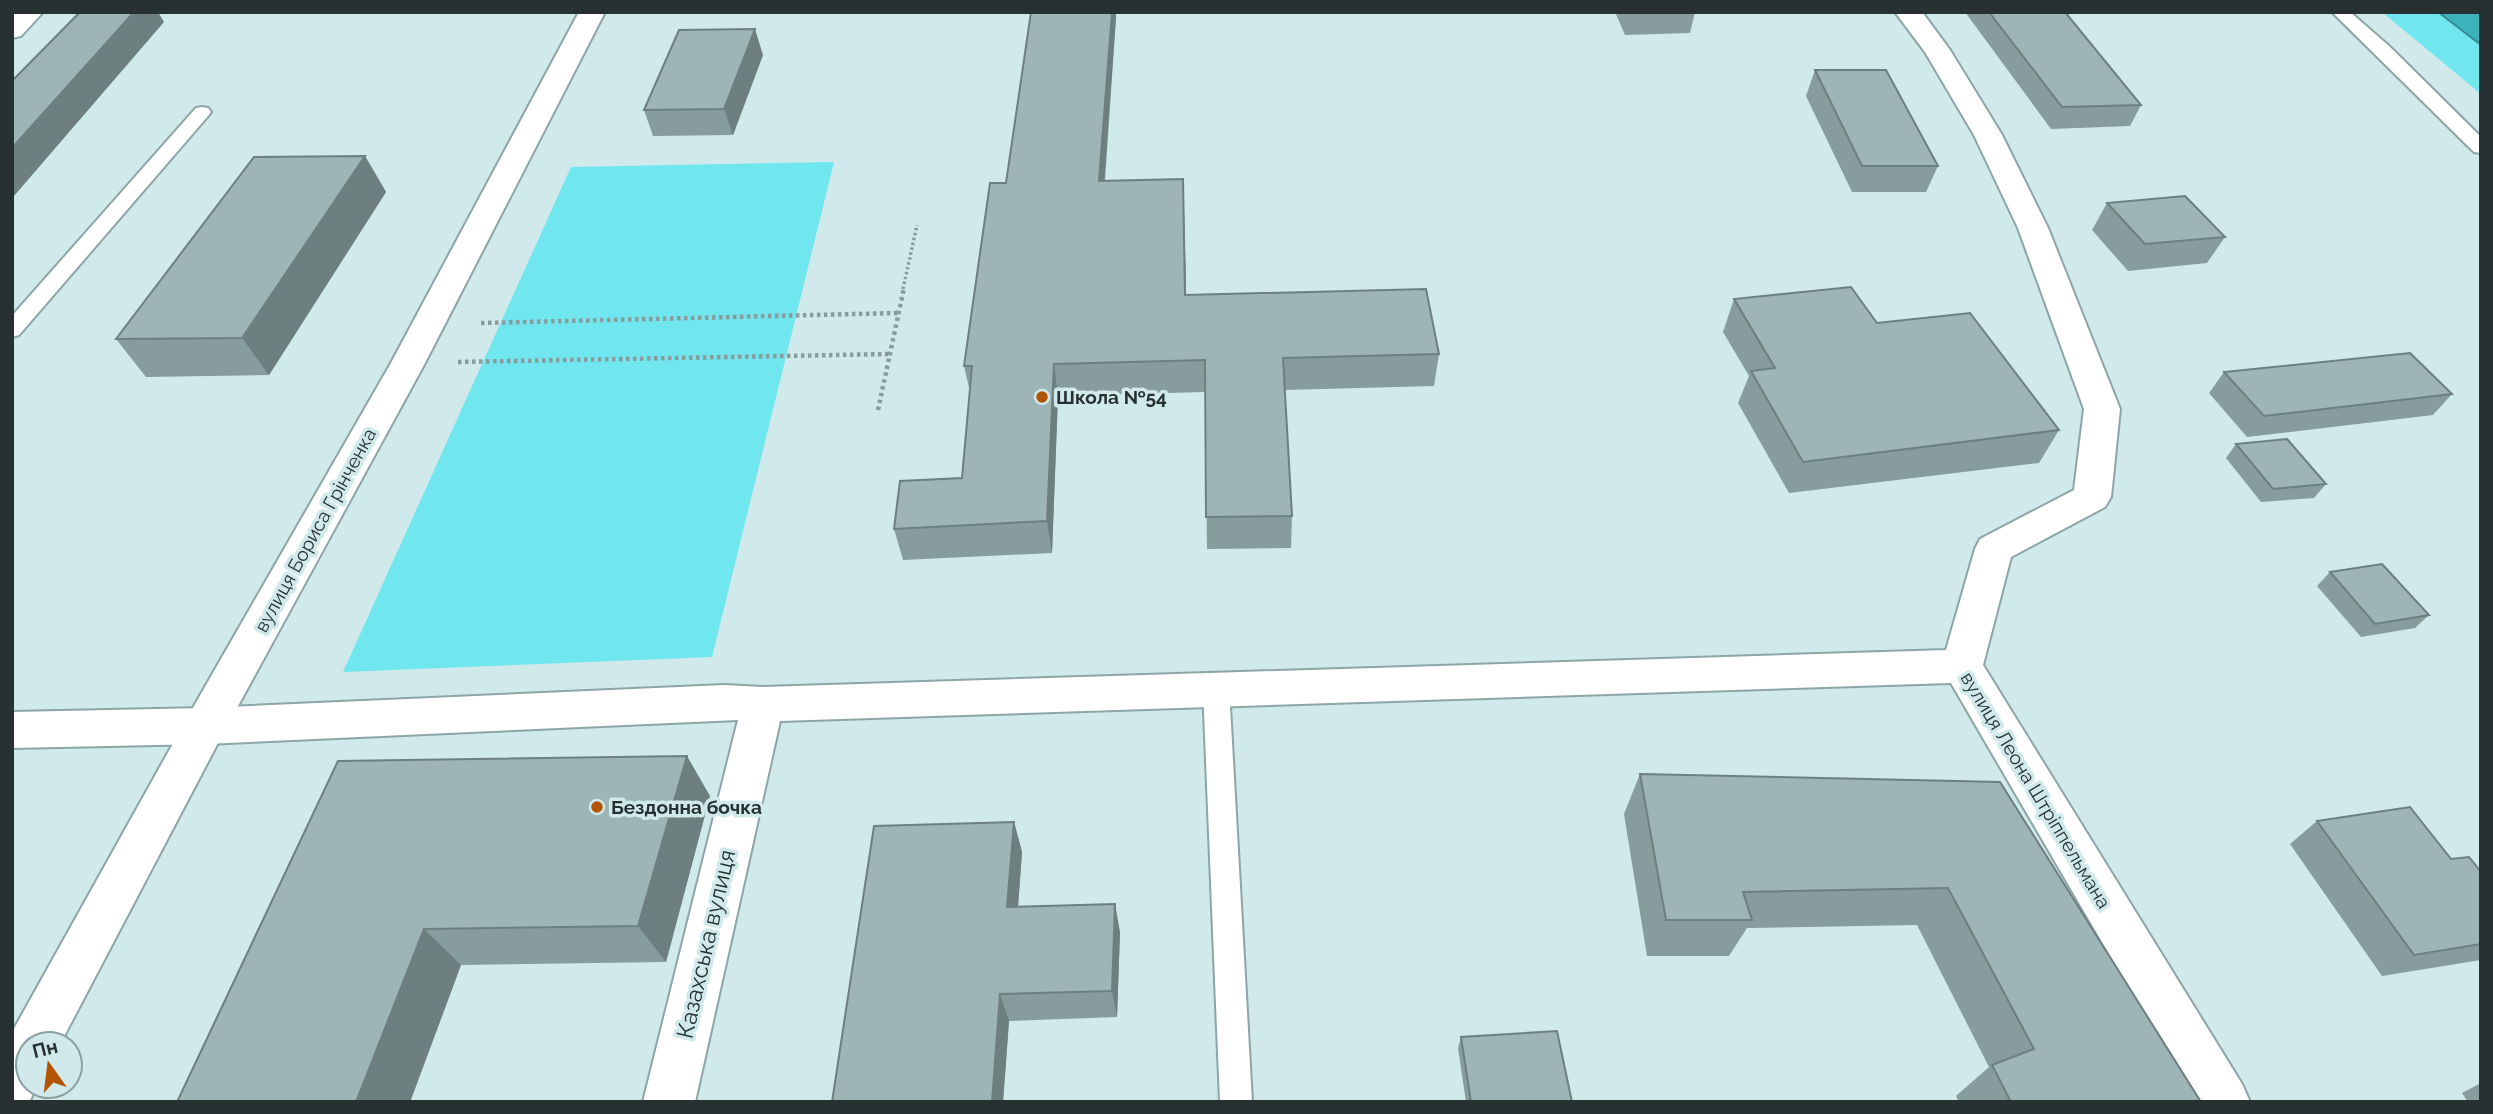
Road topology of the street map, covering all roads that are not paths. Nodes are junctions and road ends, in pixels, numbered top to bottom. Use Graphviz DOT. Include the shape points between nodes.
graph roads {
  1 [pos="30,12"];
  2 [pos="592,12"];
  3 [pos="1908,12"];
  4 [pos="2340,12"];
  5 [pos="12,30"];
  6 [pos="202,112"];
  7 [pos="2481,148"];
  8 [pos="12,330"];
  9 [pos="1962,666"];
  10 [pos="1216,688"];
  11 [pos="764,704"];
  12 [pos="205,726"];
  13 [pos="12,730"];
  14 [pos="41,1030"];
  15 [pos="668,1102"];
  16 [pos="1236,1102"];
  17 [pos="2224,1102"];
  1 -- 5 [label="street"];
  2 -- 12 [label="street, вулиця Бориса Грінченка" via="408,363"];
  3 -- 9 [label="street, вулиця Леона Штріппельмана" via="1937,50 2017,193 2102,409 2092,497 1994,549"];
  4 -- 7 [label="lane"];
  6 -- 8 [label="lane"];
  9 -- 10 [label="street"];
  9 -- 17 [label="street, вулиця Леона Штріппельмана"];
  10 -- 11 [label="street"];
  10 -- 16 [label="lane"];
  11 -- 12 [label="street" via="723,702"];
  11 -- 15 [label="street, Казахська вулиця"];
  12 -- 13 [label="street"];
  12 -- 14 [label="street, вулиця Бориса Грінченка"];
}
